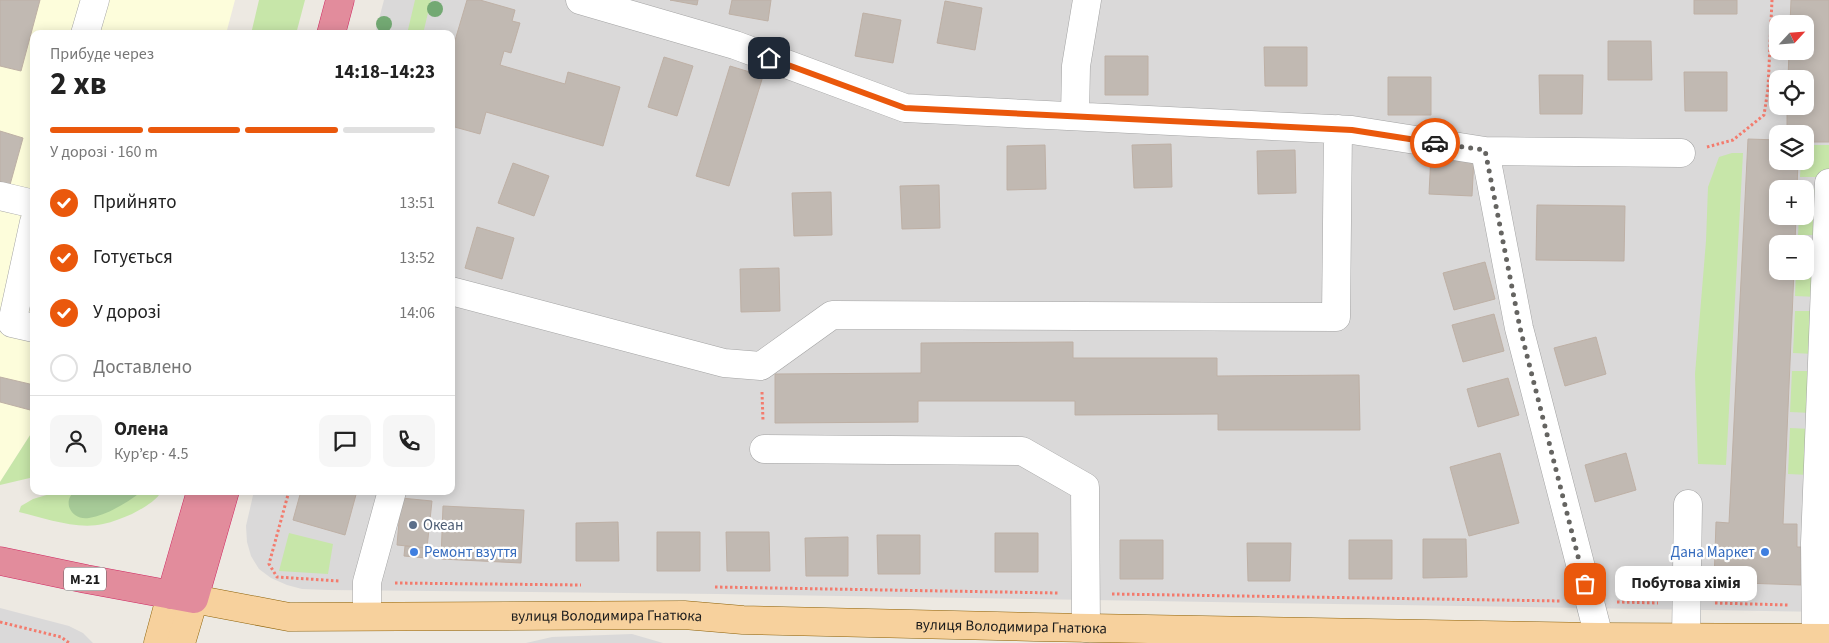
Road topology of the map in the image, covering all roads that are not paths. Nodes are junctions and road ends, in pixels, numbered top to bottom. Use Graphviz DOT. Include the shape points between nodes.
graph roads {
  1 [pos="95,0"];
  2 [pos="340,0"];
  3 [pos="359,0"];
  4 [pos="1087,0"];
  5 [pos="595,2"];
  6 [pos="86,30"];
  7 [pos="332,30"];
  8 [pos="351,30"];
  9 [pos="1075,116"];
  10 [pos="1338,129"];
  11 [pos="1485,150"];
  12 [pos="1681,153"];
  13 [pos="1829,183"];
  14 [pos="0,196"];
  15 [pos="30,203"];
  16 [pos="30,240"];
  17 [pos="455,292"];
  18 [pos="30,327"];
  19 [pos="764,449"];
  20 [pos="200,495"];
  21 [pos="223,495"];
  22 [pos="391,495"];
  23 [pos="1688,504"];
  24 [pos="0,561"];
  25 [pos="183,597"];
  26 [pos="367,616"];
  27 [pos="1086,628"];
  28 [pos="1599,637"];
  29 [pos="1411,638"];
  30 [pos="1686,638"];
  31 [pos="1822,638"];
  32 [pos="158,643"];
  33 [pos="181,643"];
  1 -- 6 [label="street"];
  2 -- 7 [label="highway"];
  3 -- 8 [label="highway"];
  4 -- 9 [label="street" via="1076,66"];
  5 -- 9 [label="street" via="735,45 905,108"];
  9 -- 10 [label="street"];
  10 -- 11 [label="street"];
  10 -- 17 [label="street" via="1336,317 832,315 761,366 724,363"];
  11 -- 12 [label="street"];
  11 -- 28 [label="street" via="1520,328"];
  13 -- 31 [label="street" via="1815,543 1816,605"];
  14 -- 15 [label="street"];
  16 -- 18 [label="street" via="12,323"];
  19 -- 27 [label="street" via="1022,451 1085,488"];
  20 -- 25 [label="highway"];
  21 -- 25 [label="highway"];
  22 -- 26 [label="street" via="367,582"];
  23 -- 30 [label="street"];
  24 -- 25 [label="highway, М-21"];
  25 -- 26 [label="main road, вулиця Володимира Гнатюка" via="289,617"];
  25 -- 32 [label="main road"];
  25 -- 33 [label="main road"];
  26 -- 27 [label="main road, вулиця Володимира Гнатюка" via="684,615 743,620"];
  27 -- 29 [label="main road, вулиця Володимира Гнатюка"];
  28 -- 29 [label="main road, вулиця Володимира Гнатюка"];
  28 -- 30 [label="main road, вулиця Володимира Гнатюка"];
  30 -- 31 [label="main road, вулиця Володимира Гнатюка"];
}
